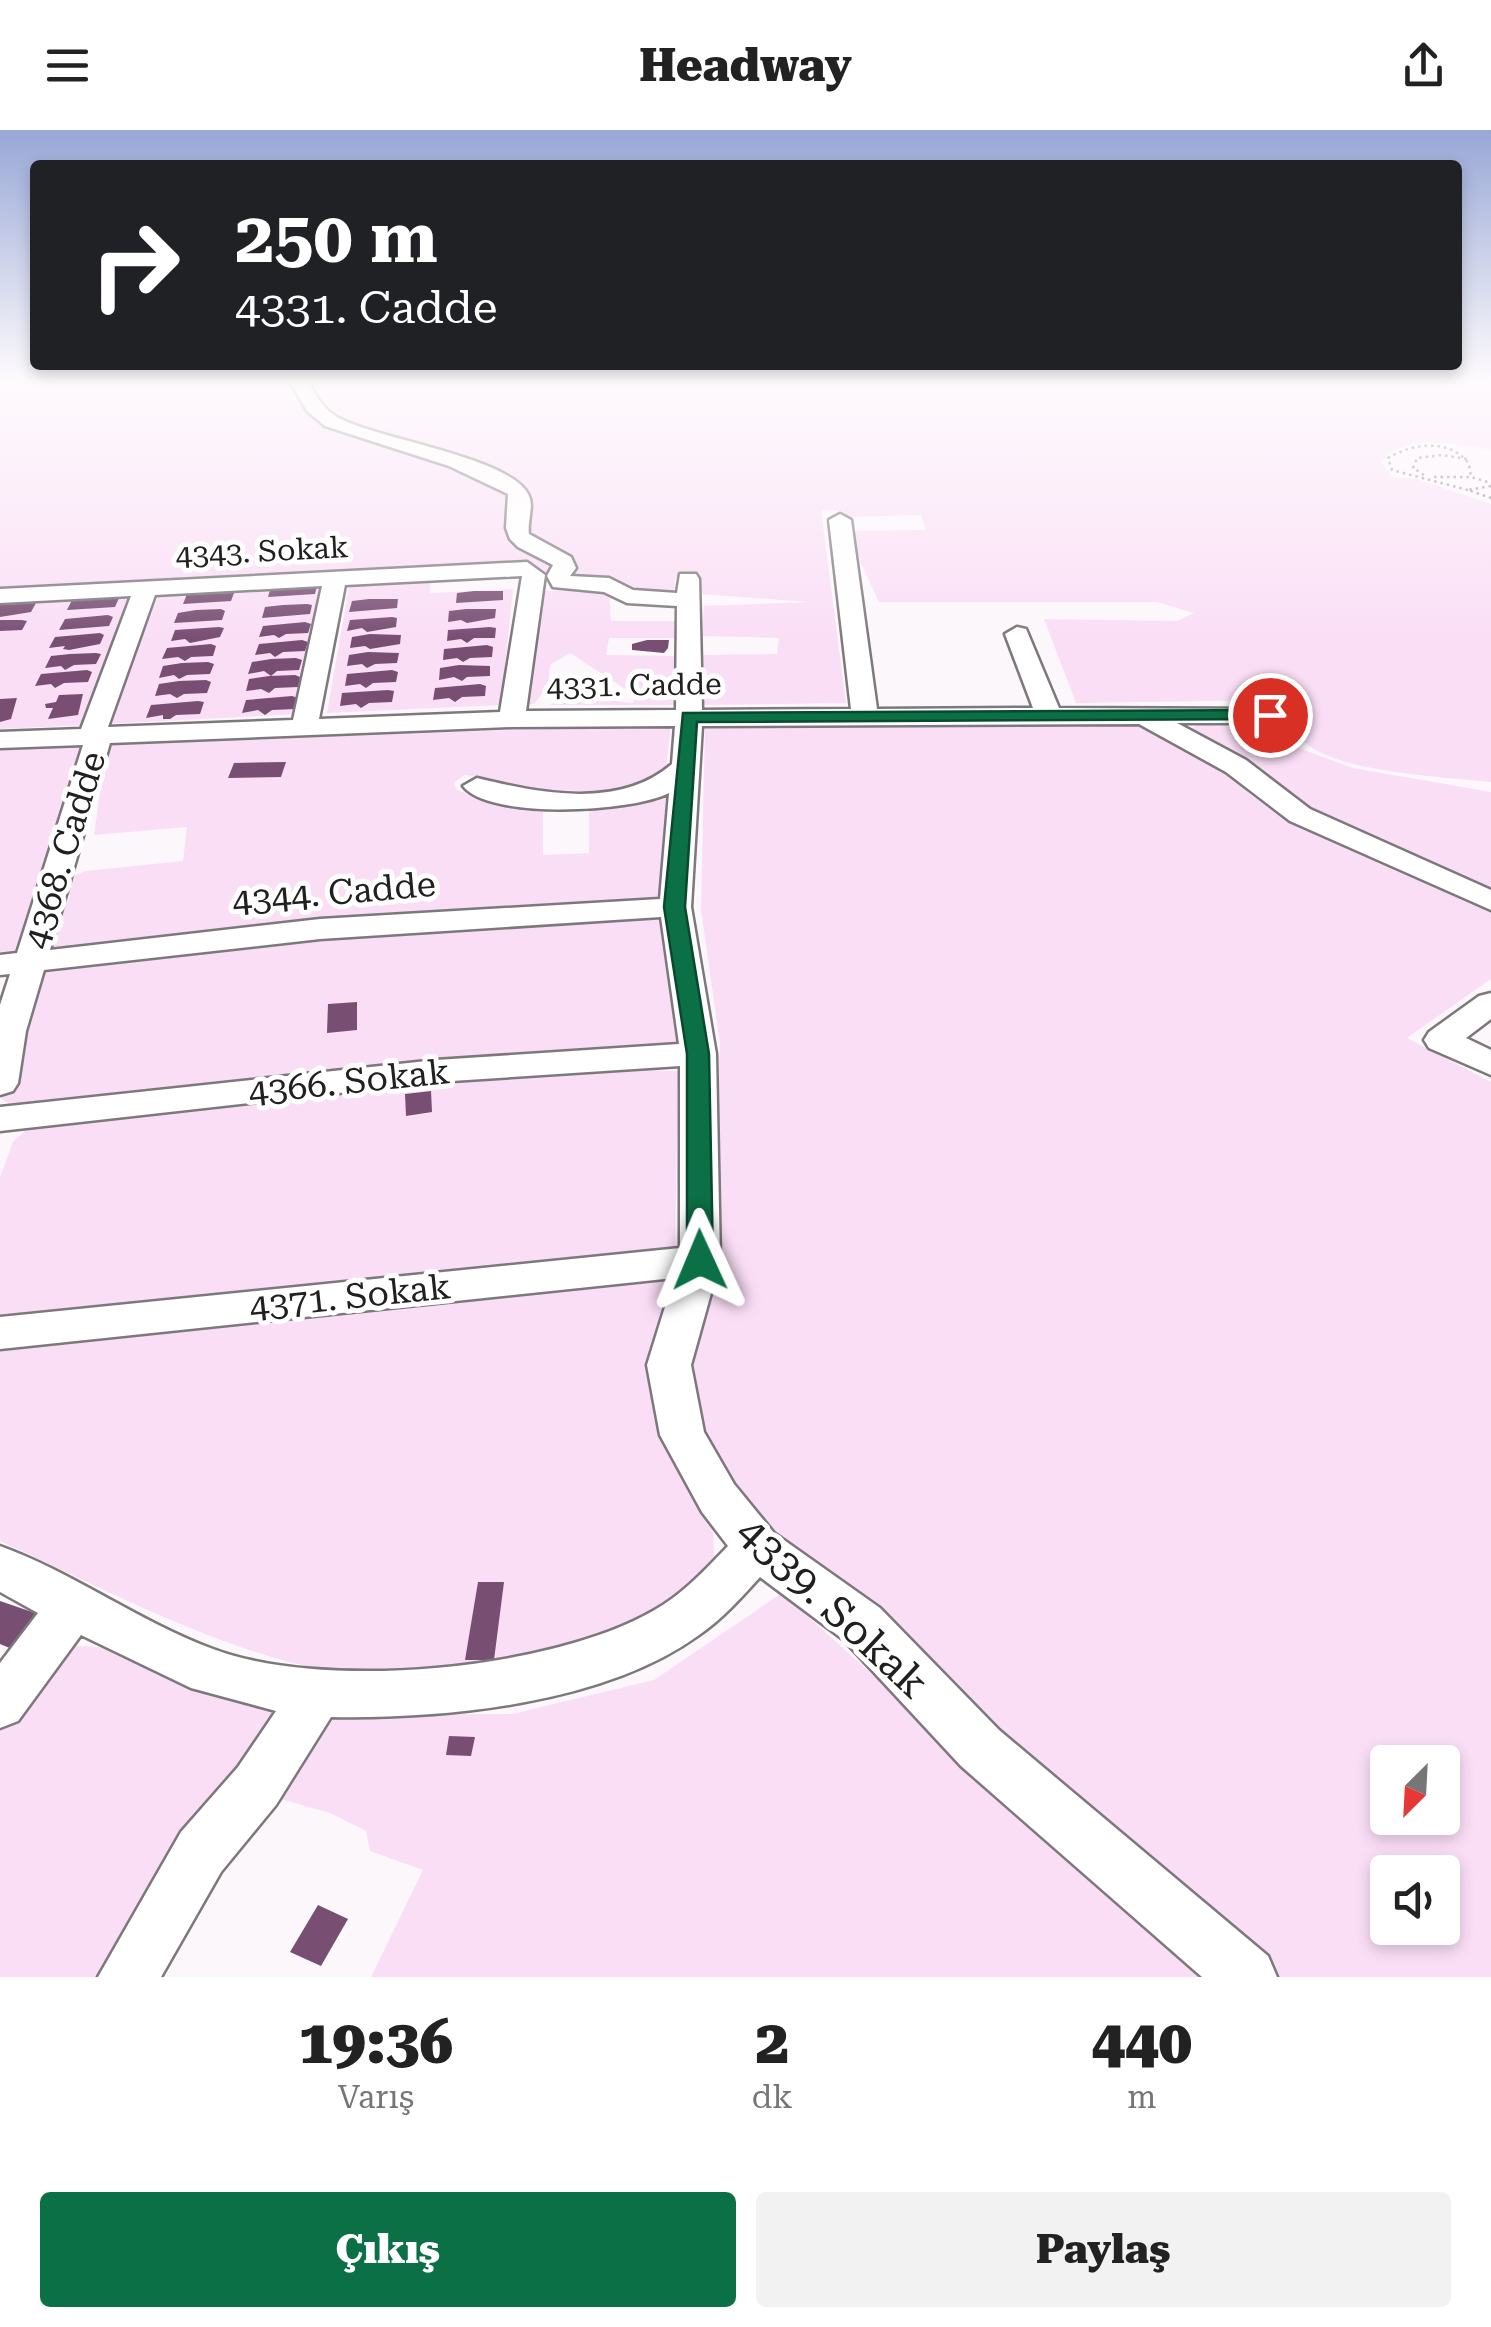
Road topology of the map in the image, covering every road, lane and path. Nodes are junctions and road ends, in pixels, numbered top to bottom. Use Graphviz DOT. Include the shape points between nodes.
graph roads {
  1 [pos="464,467"];
  2 [pos="1391,467"];
  3 [pos="1414,467"];
  4 [pos="1472,467"];
  5 [pos="1426,476"];
  6 [pos="1471,477"];
  7 [pos="1491,485"];
  8 [pos="1468,490"];
  9 [pos="1491,498"];
  10 [pos="840,520"];
  11 [pos="336,577"];
  12 [pos="146,588"];
  13 [pos="0,596"];
  14 [pos="1018,634"];
  15 [pos="1270,715"];
  16 [pos="866,716"];
  17 [pos="1049,716"];
  18 [pos="1141,716"];
  19 [pos="689,717"];
  20 [pos="512,720"];
  21 [pos="305,725"];
  22 [pos="96,733"];
  23 [pos="0,740"];
  24 [pos="686,767"];
  25 [pos="477,786"];
  26 [pos="1491,901"];
  27 [pos="674,907"];
  28 [pos="16,963"];
  29 [pos="1491,1003"];
  30 [pos="698,1054"];
  31 [pos="1491,1064"];
  32 [pos="0,1083"];
  33 [pos="0,1119"];
  34 [pos="700,1260"];
  35 [pos="0,1333"];
  36 [pos="757,1548"];
  37 [pos="0,1567"];
  38 [pos="72,1608"];
  39 [pos="318,1692"];
  40 [pos="0,1704"];
  41 [pos="128,1977"];
  42 [pos="1247,1977"];
  1 -- 19 [label="street, 4339. Sokak" via="517,492 516,531 563,562 561,582 608,585 642,598 688,590"];
  2 -- 5 [label="path"];
  3 -- 5 [label="path"];
  4 -- 6 [label="path"];
  5 -- 6 [label="path"];
  5 -- 8 [label="path"];
  6 -- 7 [label="path"];
  7 -- 8 [label="path"];
  8 -- 9 [label="path"];
  10 -- 16 [label="street"];
  11 -- 12 [label="street, 4343. Sokak"];
  11 -- 20 [label="street, 4343. Sokak" via="527,568 534,574"];
  11 -- 21 [label="street"];
  12 -- 13 [label="street, 4343. Sokak"];
  12 -- 22 [label="street, 4368. Cadde"];
  14 -- 17 [label="street"];
  15 -- 18 [label="street, 4331. Cadde"];
  16 -- 17 [label="street, 4331. Cadde"];
  16 -- 19 [label="street, 4331. Cadde"];
  17 -- 18 [label="street, 4331. Cadde"];
  18 -- 26 [label="street" via="1236,766 1300,814"];
  19 -- 20 [label="street, 4331. Cadde"];
  19 -- 24 [label="street, 4339. Sokak"];
  20 -- 21 [label="street, 4331. Cadde"];
  21 -- 22 [label="street, 4331. Cadde"];
  22 -- 23 [label="street, 4331. Cadde"];
  22 -- 28 [label="street, 4368. Cadde"];
  24 -- 25 [label="street" via="666,784 627,798 529,798"];
  24 -- 27 [label="street, 4339. Sokak"];
  27 -- 28 [label="street, 4344. Cadde" via="320,929"];
  27 -- 30 [label="street, 4339. Sokak"];
  28 -- 32 [label="street, 4368. Cadde"];
  29 -- 31 [label="street" via="1440,1040"];
  30 -- 33 [label="street, 4366. Sokak" via="438,1072"];
  30 -- 34 [label="street, 4339. Sokak"];
  34 -- 35 [label="street, 4371. Sokak"];
  34 -- 36 [label="street, 4339. Sokak" via="670,1365 682,1435"];
  36 -- 39 [label="street" via="668,1629 573,1667 472,1689"];
  36 -- 42 [label="street, 4339. Sokak" via="862,1624 980,1748"];
  37 -- 38 [label="street"];
  38 -- 39 [label="street" via="217,1674"];
  38 -- 40 [label="street"];
  39 -- 41 [label="street" via="256,1786 201,1852"];
}
